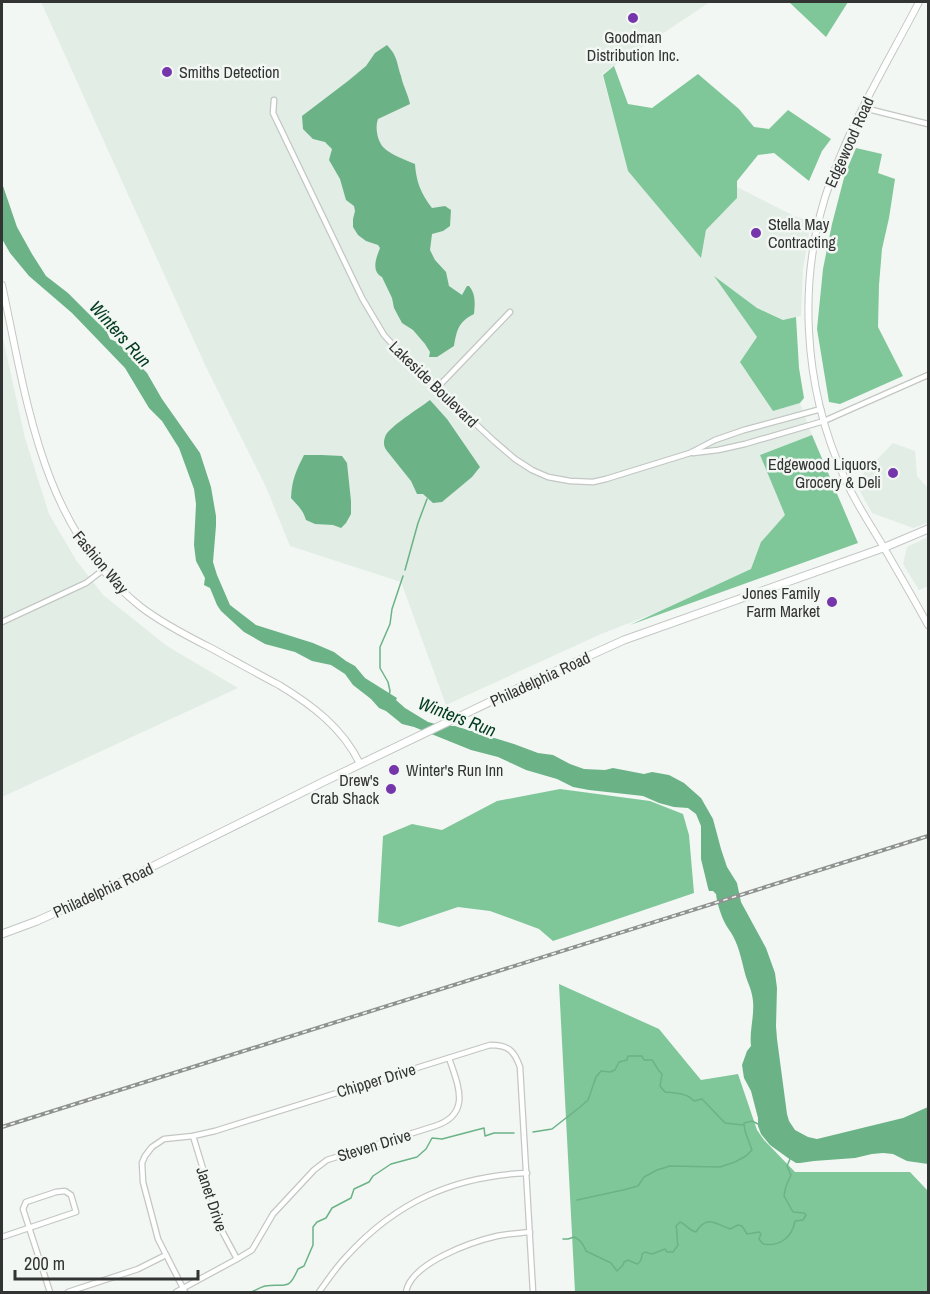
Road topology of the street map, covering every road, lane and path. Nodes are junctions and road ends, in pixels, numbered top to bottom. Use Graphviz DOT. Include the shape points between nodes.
graph roads {
  1 [pos="919,2"];
  2 [pos="274,100"];
  3 [pos="864,108"];
  4 [pos="928,124"];
  5 [pos="2,285"];
  6 [pos="510,312"];
  7 [pos="928,375"];
  8 [pos="437,388"];
  9 [pos="821,409"];
  10 [pos="824,421"];
  11 [pos="690,453"];
  12 [pos="928,529"];
  13 [pos="884,548"];
  14 [pos="103,570"];
  15 [pos="2,622"];
  16 [pos="928,625"];
  17 [pos="360,764"];
  18 [pos="2,934"];
  19 [pos="449,1058"];
  20 [pos="193,1136"];
  21 [pos="527,1173"];
  22 [pos="29,1228"];
  23 [pos="530,1232"];
  24 [pos="2,1237"];
  25 [pos="166,1255"];
  26 [pos="237,1260"];
  27 [pos="184,1291"];
  28 [pos="50,1293"];
  29 [pos="68,1293"];
  30 [pos="176,1293"];
  31 [pos="319,1293"];
  32 [pos="406,1293"];
  33 [pos="533,1293"];
  1 -- 3 [label="street, Edgewood Road"];
  2 -- 8 [label="street, Lakeside Boulevard" via="273,113 362,298 393,346"];
  3 -- 4 [label="street"];
  3 -- 9 [label="street, Edgewood Road" via="831,178 811,263 809,335"];
  5 -- 14 [label="street, Fashion Way" via="49,478 72,527"];
  6 -- 8 [label="street"];
  7 -- 10 [label="street, Lakeside Boulevard"];
  8 -- 11 [label="street, Lakeside Boulevard" via="515,459 557,480 606,479"];
  9 -- 10 [label="street, Edgewood Road"];
  9 -- 11 [label="street, Lakeside Boulevard" via="744,430"];
  10 -- 11 [label="street, Lakeside Boulevard" via="745,444"];
  10 -- 13 [label="street, Edgewood Road" via="845,479"];
  12 -- 13 [label="main road, Philadelphia Road"];
  13 -- 16 [label="street, Edgewood Road"];
  13 -- 17 [label="main road, Philadelphia Road" via="624,640"];
  14 -- 15 [label="street" via="86,583"];
  14 -- 17 [label="street, Fashion Way" via="156,617 279,685 314,709 342,734"];
  17 -- 18 [label="main road, Philadelphia Road" via="101,892"];
  19 -- 20 [label="street, Chipper Drive"];
  19 -- 21 [label="street, Chipper Drive" via="490,1045 506,1046 514,1055 520,1067"];
  19 -- 26 [label="street, Steven Drive" via="460,1102 451,1118 327,1160 273,1214 252,1250"];
  20 -- 25 [label="street, Chipper Drive" via="164,1139 152,1147 142,1163 143,1182"];
  20 -- 26 [label="street, Janet Drive" via="222,1231"];
  21 -- 23 [label="street, Chipper Drive"];
  21 -- 31 [label="street" via="472,1179 412,1203 364,1238"];
  22 -- 22 [label="street" via="23,1209 26,1202 69,1192 76,1212"];
  22 -- 24 [label="street"];
  22 -- 28 [label="street"];
  23 -- 32 [label="street" via="498,1236 452,1252 416,1275"];
  23 -- 33 [label="street, Chipper Drive"];
  25 -- 27 [label="street, Chipper Drive"];
  25 -- 29 [label="street"];
  26 -- 27 [label="street, Steven Drive"];
  27 -- 30 [label="street, Steven Drive"];
}
